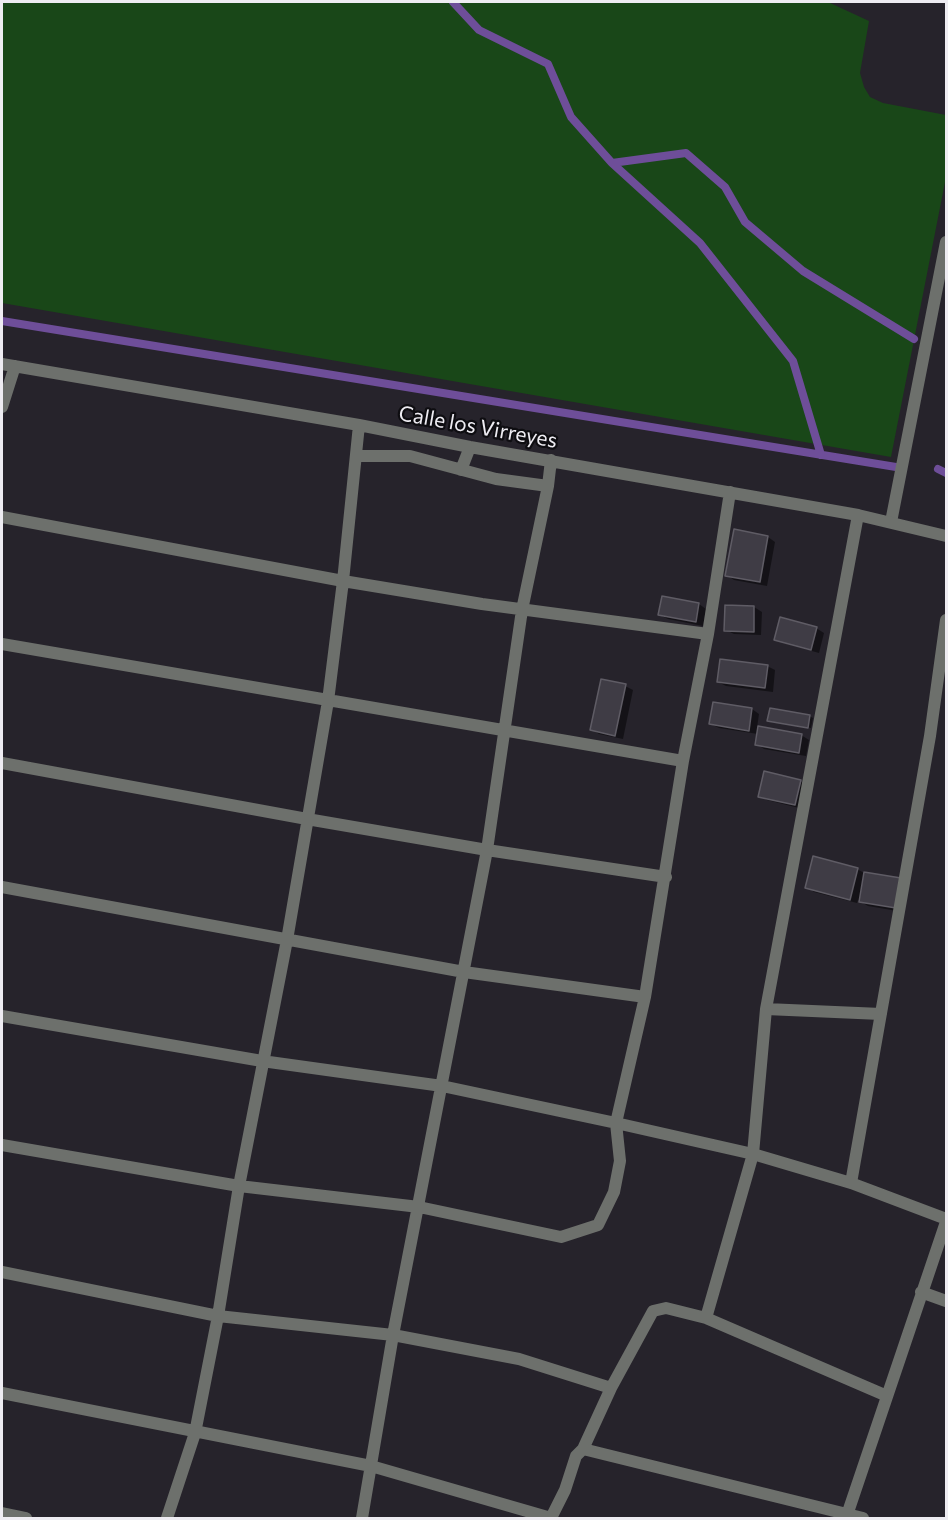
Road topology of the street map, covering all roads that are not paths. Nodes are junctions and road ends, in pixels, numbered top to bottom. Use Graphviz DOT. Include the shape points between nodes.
graph roads {
  1 [pos="946,242"];
  2 [pos="2,363"];
  3 [pos="15,366"];
  4 [pos="2,407"];
  5 [pos="359,424"];
  6 [pos="470,447"];
  7 [pos="357,456"];
  8 [pos="551,460"];
  9 [pos="461,470"];
  10 [pos="548,486"];
  11 [pos="730,492"];
  12 [pos="858,514"];
  13 [pos="2,518"];
  14 [pos="891,522"];
  15 [pos="946,536"];
  16 [pos="343,581"];
  17 [pos="522,610"];
  18 [pos="946,620"];
  19 [pos="708,634"];
  20 [pos="2,644"];
  21 [pos="328,701"];
  22 [pos="503,732"];
  23 [pos="683,761"];
  24 [pos="2,763"];
  25 [pos="308,819"];
  26 [pos="487,850"];
  27 [pos="666,877"];
  28 [pos="2,887"];
  29 [pos="287,940"];
  30 [pos="464,972"];
  31 [pos="645,997"];
  32 [pos="766,1009"];
  33 [pos="881,1014"];
  34 [pos="2,1016"];
  35 [pos="262,1061"];
  36 [pos="442,1086"];
  37 [pos="616,1123"];
  38 [pos="2,1145"];
  39 [pos="753,1154"];
  40 [pos="851,1183"];
  41 [pos="239,1186"];
  42 [pos="418,1207"];
  43 [pos="946,1220"];
  44 [pos="2,1272"];
  45 [pos="921,1292"];
  46 [pos="946,1301"];
  47 [pos="218,1316"];
  48 [pos="706,1318"];
  49 [pos="393,1335"];
  50 [pos="611,1388"];
  51 [pos="2,1393"];
  52 [pos="887,1396"];
  53 [pos="195,1432"];
  54 [pos="583,1449"];
  55 [pos="371,1466"];
  56 [pos="2,1513"];
  57 [pos="847,1516"];
  58 [pos="26,1518"];
  59 [pos="167,1518"];
  60 [pos="362,1518"];
  61 [pos="863,1518"];
  1 -- 14 [label="street"];
  2 -- 3 [label="street, Calle los Virreyes"];
  3 -- 4 [label="street"];
  3 -- 5 [label="street, Calle los Virreyes"];
  5 -- 6 [label="street, Calle los Virreyes"];
  5 -- 7 [label="street"];
  6 -- 8 [label="street, Calle los Virreyes"];
  6 -- 9 [label="street"];
  7 -- 9 [label="street" via="410,456"];
  7 -- 16 [label="street"];
  8 -- 10 [label="street"];
  8 -- 11 [label="street, Calle los Virreyes"];
  9 -- 10 [label="street"];
  10 -- 17 [label="street"];
  11 -- 12 [label="street, Calle los Virreyes"];
  11 -- 19 [label="street"];
  12 -- 14 [label="street, Calle los Virreyes"];
  12 -- 32 [label="street"];
  13 -- 16 [label="street"];
  14 -- 15 [label="street, Calle los Virreyes"];
  16 -- 17 [label="street"];
  16 -- 21 [label="street"];
  17 -- 19 [label="street"];
  17 -- 22 [label="street"];
  18 -- 33 [label="street" via="930,736"];
  19 -- 23 [label="street"];
  20 -- 21 [label="street"];
  21 -- 22 [label="street"];
  21 -- 25 [label="street"];
  22 -- 23 [label="street"];
  22 -- 26 [label="street"];
  23 -- 27 [label="street"];
  24 -- 25 [label="street"];
  25 -- 26 [label="street"];
  25 -- 29 [label="street"];
  26 -- 27 [label="street"];
  26 -- 30 [label="street"];
  27 -- 31 [label="street"];
  28 -- 29 [label="street"];
  29 -- 30 [label="street"];
  29 -- 35 [label="street"];
  30 -- 31 [label="street"];
  30 -- 36 [label="street"];
  31 -- 37 [label="street"];
  32 -- 33 [label="street"];
  32 -- 39 [label="street"];
  33 -- 40 [label="street"];
  34 -- 35 [label="street"];
  35 -- 36 [label="street"];
  35 -- 41 [label="street"];
  36 -- 37 [label="street"];
  36 -- 42 [label="street"];
  37 -- 39 [label="street"];
  37 -- 42 [label="street" via="620,1161 614,1192 598,1225 561,1238"];
  38 -- 41 [label="street"];
  39 -- 40 [label="street"];
  39 -- 48 [label="street"];
  40 -- 43 [label="street"];
  41 -- 42 [label="street"];
  41 -- 47 [label="street"];
  42 -- 49 [label="street"];
  43 -- 45 [label="street"];
  44 -- 47 [label="street"];
  45 -- 46 [label="street"];
  45 -- 52 [label="street"];
  47 -- 49 [label="street"];
  47 -- 53 [label="street"];
  48 -- 50 [label="street" via="666,1308 653,1311"];
  48 -- 52 [label="street"];
  49 -- 50 [label="street" via="519,1359"];
  49 -- 55 [label="street"];
  50 -- 54 [label="street"];
  51 -- 53 [label="street"];
  52 -- 57 [label="street"];
  53 -- 55 [label="street"];
  53 -- 59 [label="street"];
  54 -- 55 [label="street" via="576,1456 551,1518"];
  54 -- 57 [label="street"];
  55 -- 60 [label="street"];
  56 -- 58 [label="street"];
  57 -- 61 [label="street"];
}
